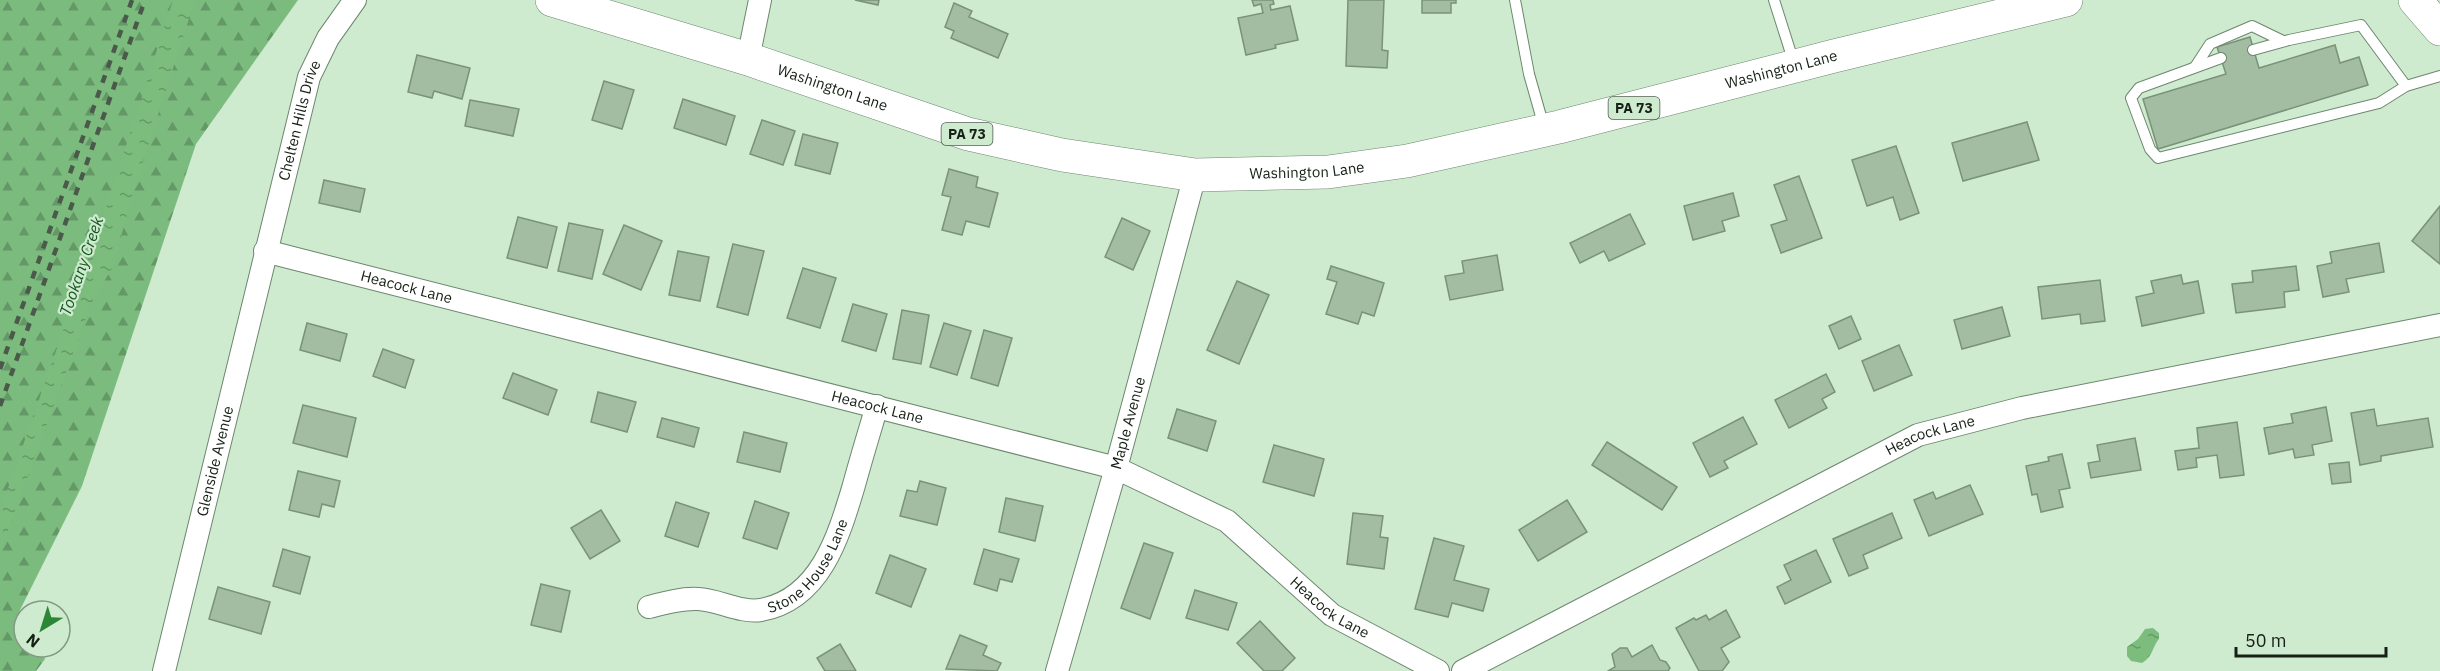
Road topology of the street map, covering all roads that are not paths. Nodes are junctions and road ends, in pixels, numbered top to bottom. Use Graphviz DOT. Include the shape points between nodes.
graph roads {
  1 [pos="355,0"];
  2 [pos="552,0"];
  3 [pos="760,0"];
  4 [pos="1515,0"];
  5 [pos="1774,0"];
  6 [pos="2066,0"];
  7 [pos="2415,0"];
  8 [pos="2440,29"];
  9 [pos="2283,41"];
  10 [pos="2253,50"];
  11 [pos="2221,58"];
  12 [pos="748,59"];
  13 [pos="1795,66"];
  14 [pos="2194,67"];
  15 [pos="2440,76"];
  16 [pos="2406,86"];
  17 [pos="1545,130"];
  18 [pos="1195,175"];
  19 [pos="265,251"];
  20 [pos="2440,326"];
  21 [pos="877,406"];
  22 [pos="1116,468"];
  23 [pos="649,607"];
  24 [pos="164,671"];
  25 [pos="1057,671"];
  26 [pos="1438,671"];
  27 [pos="1463,671"];
  1 -- 19 [label="street, Chelten Hills Drive" via="328,38 309,77"];
  2 -- 12 [label="main road, Washington Lane / PA 73"];
  3 -- 12 [label="street"];
  4 -- 17 [label="lane"];
  5 -- 13 [label="lane"];
  6 -- 13 [label="main road, Washington Lane / PA 73"];
  7 -- 8 [label="main road"];
  9 -- 10 [label="lane"];
  9 -- 14 [label="lane" via="2252,26 2210,44"];
  9 -- 16 [label="lane" via="2361,25"];
  11 -- 14 [label="lane"];
  12 -- 18 [label="main road, Washington Lane / PA 73" via="968,134 1062,156"];
  13 -- 17 [label="main road, Washington Lane / PA 73"];
  14 -- 16 [label="lane" via="2139,88 2131,98 2150,149 2158,158 2379,103"];
  15 -- 16 [label="lane"];
  17 -- 18 [label="main road, Washington Lane / PA 73" via="1407,161 1328,172"];
  18 -- 22 [label="street, Maple Avenue"];
  19 -- 21 [label="street, Heacock Lane"];
  19 -- 24 [label="street, Glenside Avenue"];
  20 -- 27 [label="street, Heacock Lane" via="2022,408 1918,435"];
  21 -- 22 [label="street, Heacock Lane"];
  21 -- 23 [label="street, Stone House Lane" via="839,534 821,569 808,584 793,597 759,610 699,599"];
  22 -- 25 [label="street, Maple Avenue"];
  22 -- 26 [label="street, Heacock Lane" via="1227,521 1332,615"];
}
